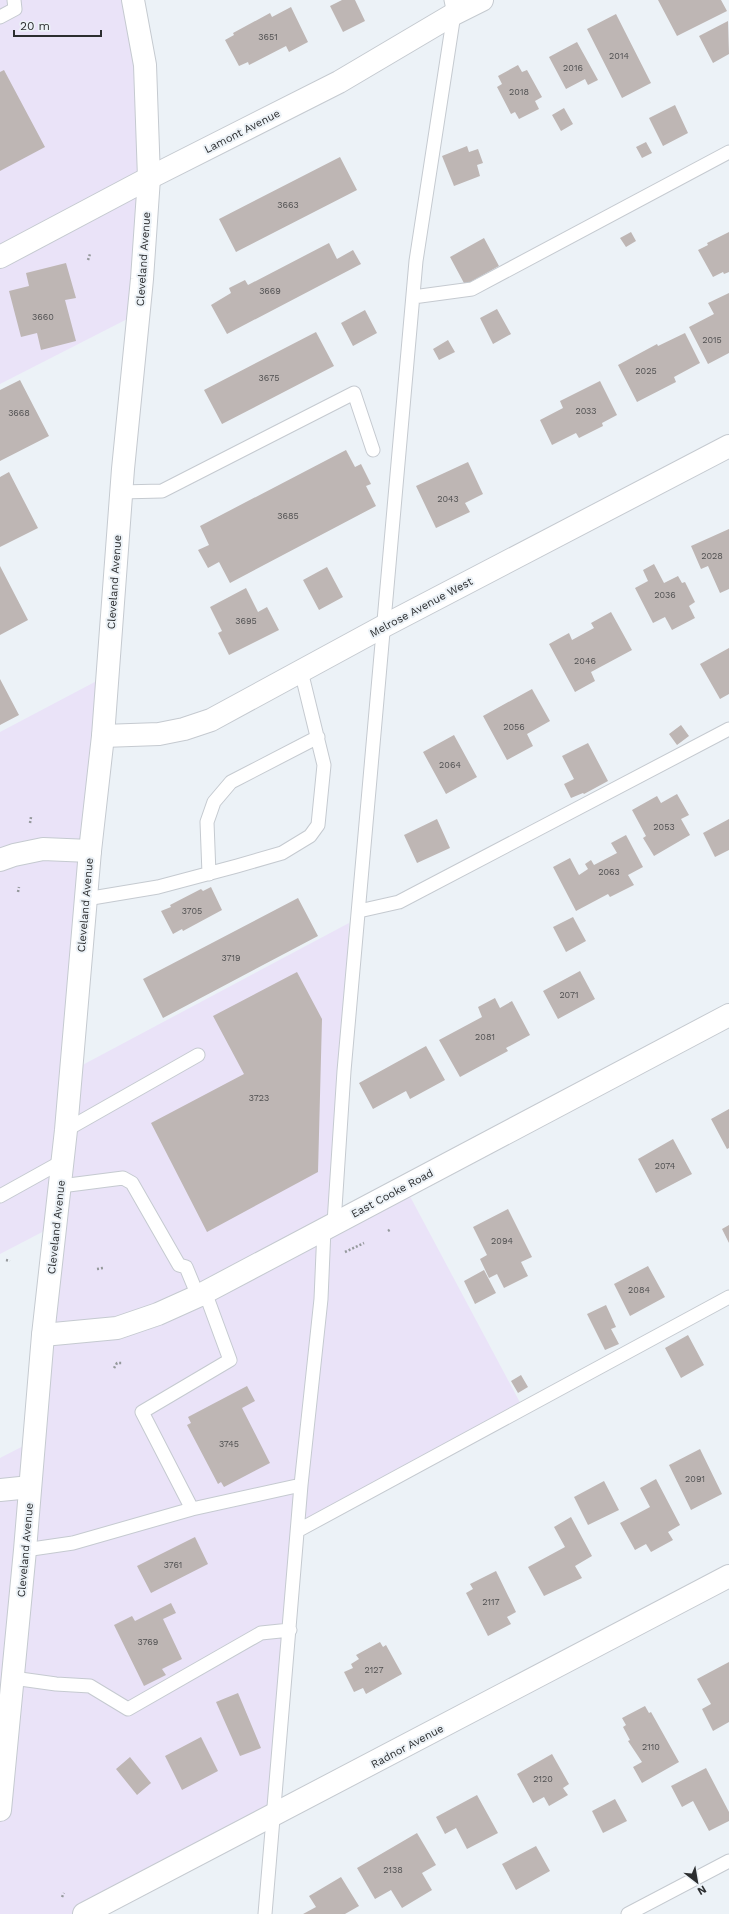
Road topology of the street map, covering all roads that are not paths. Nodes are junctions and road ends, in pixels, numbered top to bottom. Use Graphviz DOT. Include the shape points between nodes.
graph roads {
  1 [pos="14,0"];
  2 [pos="133,0"];
  3 [pos="482,0"];
  4 [pos="453,7"];
  5 [pos="0,17"];
  6 [pos="729,152"];
  7 [pos="149,178"];
  8 [pos="0,257"];
  9 [pos="413,297"];
  10 [pos="729,446"];
  11 [pos="373,450"];
  12 [pos="121,492"];
  13 [pos="384,626"];
  14 [pos="301,671"];
  15 [pos="729,728"];
  16 [pos="103,736"];
  17 [pos="318,737"];
  18 [pos="90,852"];
  19 [pos="0,860"];
  20 [pos="209,874"];
  21 [pos="86,899"];
  22 [pos="359,912"];
  23 [pos="729,1015"];
  24 [pos="198,1055"];
  25 [pos="66,1130"];
  26 [pos="63,1161"];
  27 [pos="61,1186"];
  28 [pos="0,1196"];
  29 [pos="329,1226"];
  30 [pos="201,1294"];
  31 [pos="729,1297"];
  32 [pos="43,1335"];
  33 [pos="301,1485"];
  34 [pos="30,1487"];
  35 [pos="0,1490"];
  36 [pos="192,1509"];
  37 [pos="299,1530"];
  38 [pos="26,1550"];
  39 [pos="729,1576"];
  40 [pos="290,1630"];
  41 [pos="13,1678"];
  42 [pos="5,1719"];
  43 [pos="0,1810"];
  44 [pos="274,1816"];
  45 [pos="729,1861"];
  46 [pos="84,1914"];
  47 [pos="265,1914"];
  48 [pos="628,1914"];
  1 -- 5 [label="lane" via="15,9"];
  2 -- 7 [label="street, Cleveland Avenue" via="145,65"];
  3 -- 4 [label="street, Lamont Avenue"];
  4 -- 7 [label="street, Lamont Avenue" via="338,82"];
  4 -- 9 [label="lane"];
  6 -- 9 [label="lane" via="472,289"];
  7 -- 8 [label="street, Lamont Avenue"];
  7 -- 12 [label="street, Cleveland Avenue"];
  9 -- 13 [label="lane"];
  10 -- 13 [label="street, Melrose Avenue West"];
  11 -- 12 [label="lane" via="354,393 162,491"];
  12 -- 16 [label="street, Cleveland Avenue"];
  13 -- 14 [label="street, Melrose Avenue West"];
  13 -- 22 [label="lane"];
  14 -- 16 [label="street, Melrose Avenue West" via="211,720 184,729 159,734"];
  14 -- 17 [label="lane"];
  15 -- 22 [label="lane" via="399,902"];
  16 -- 18 [label="street, Cleveland Avenue"];
  17 -- 20 [label="lane" via="230,782 214,802 207,822"];
  17 -- 20 [label="lane" via="324,765 318,825 310,836 282,853"];
  18 -- 19 [label="street" via="43,849"];
  18 -- 21 [label="street, Cleveland Avenue"];
  20 -- 21 [label="lane" via="158,887"];
  21 -- 25 [label="street, Cleveland Avenue"];
  22 -- 29 [label="lane"];
  23 -- 29 [label="street, East Cooke Road"];
  24 -- 25 [label="lane"];
  25 -- 26 [label="street, Cleveland Avenue"];
  26 -- 27 [label="street, Cleveland Avenue"];
  26 -- 28 [label="lane"];
  27 -- 30 [label="lane" via="123,1178 132,1183 179,1265 186,1267"];
  27 -- 32 [label="street, Cleveland Avenue"];
  29 -- 30 [label="street, East Cooke Road"];
  29 -- 33 [label="lane"];
  30 -- 32 [label="street, East Cooke Road" via="158,1314 118,1328"];
  30 -- 36 [label="lane" via="230,1360 142,1412"];
  31 -- 37 [label="lane"];
  32 -- 34 [label="street, Cleveland Avenue"];
  33 -- 36 [label="lane"];
  33 -- 37 [label="lane"];
  34 -- 35 [label="street"];
  34 -- 38 [label="street, Cleveland Avenue"];
  36 -- 38 [label="lane" via="72,1543"];
  37 -- 40 [label="lane"];
  38 -- 41 [label="street, Cleveland Avenue"];
  39 -- 44 [label="street, Radnor Avenue"];
  40 -- 41 [label="lane" via="261,1633 128,1709 90,1686"];
  40 -- 44 [label="lane"];
  41 -- 42 [label="street, Cleveland Avenue"];
  42 -- 43 [label="street, Cleveland Avenue"];
  44 -- 46 [label="street, Radnor Avenue"];
  44 -- 47 [label="lane"];
  45 -- 48 [label="lane"];
}
